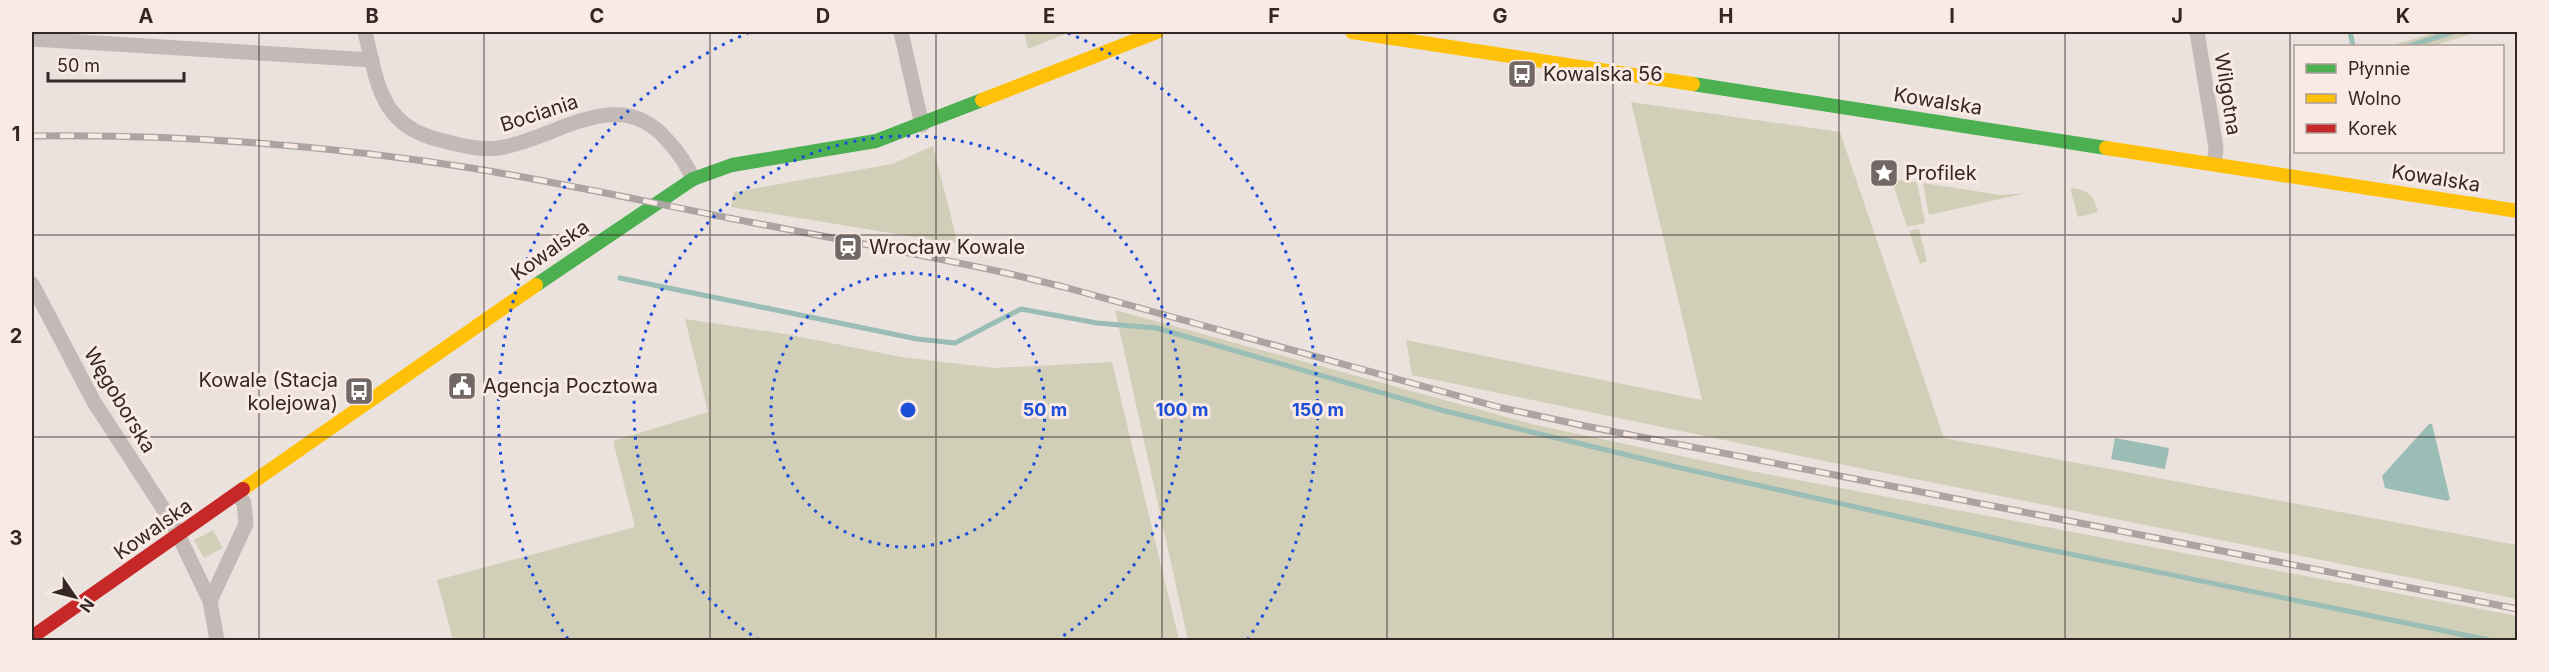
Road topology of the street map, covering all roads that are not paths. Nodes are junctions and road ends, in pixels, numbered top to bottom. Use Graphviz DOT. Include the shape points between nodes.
graph roads {
  1 [pos="365,32"];
  2 [pos="901,32"];
  3 [pos="1157,32"];
  4 [pos="1352,32"];
  5 [pos="2197,32"];
  6 [pos="32,39"];
  7 [pos="372,60"];
  8 [pos="922,125"];
  9 [pos="2214,164"];
  10 [pos="693,179"];
  11 [pos="2517,211"];
  12 [pos="32,284"];
  13 [pos="238,494"];
  14 [pos="178,535"];
  15 [pos="210,601"];
  16 [pos="32,637"];
  17 [pos="217,640"];
  1 -- 7 [label="street, Bociania"];
  2 -- 8 [label="street"];
  3 -- 8 [label="street, Kowalska"];
  4 -- 9 [label="street, Kowalska"];
  5 -- 9 [label="street, Wilgotna" via="2216,148"];
  6 -- 7 [label="street"];
  7 -- 10 [label="street, Bociania" via="388,105 403,124 422,135 458,145 498,148 596,116 635,116 659,130"];
  8 -- 10 [label="street, Kowalska" via="870,143 732,165"];
  9 -- 11 [label="street, Kowalska"];
  10 -- 13 [label="street, Kowalska" via="607,234"];
  12 -- 14 [label="street, Węgoborska" via="94,402"];
  13 -- 14 [label="street, Kowalska"];
  13 -- 15 [label="street" via="244,503 246,524"];
  14 -- 15 [label="street, Węgoborska"];
  14 -- 16 [label="street, Kowalska"];
  15 -- 17 [label="street, Węgoborska"];
}
